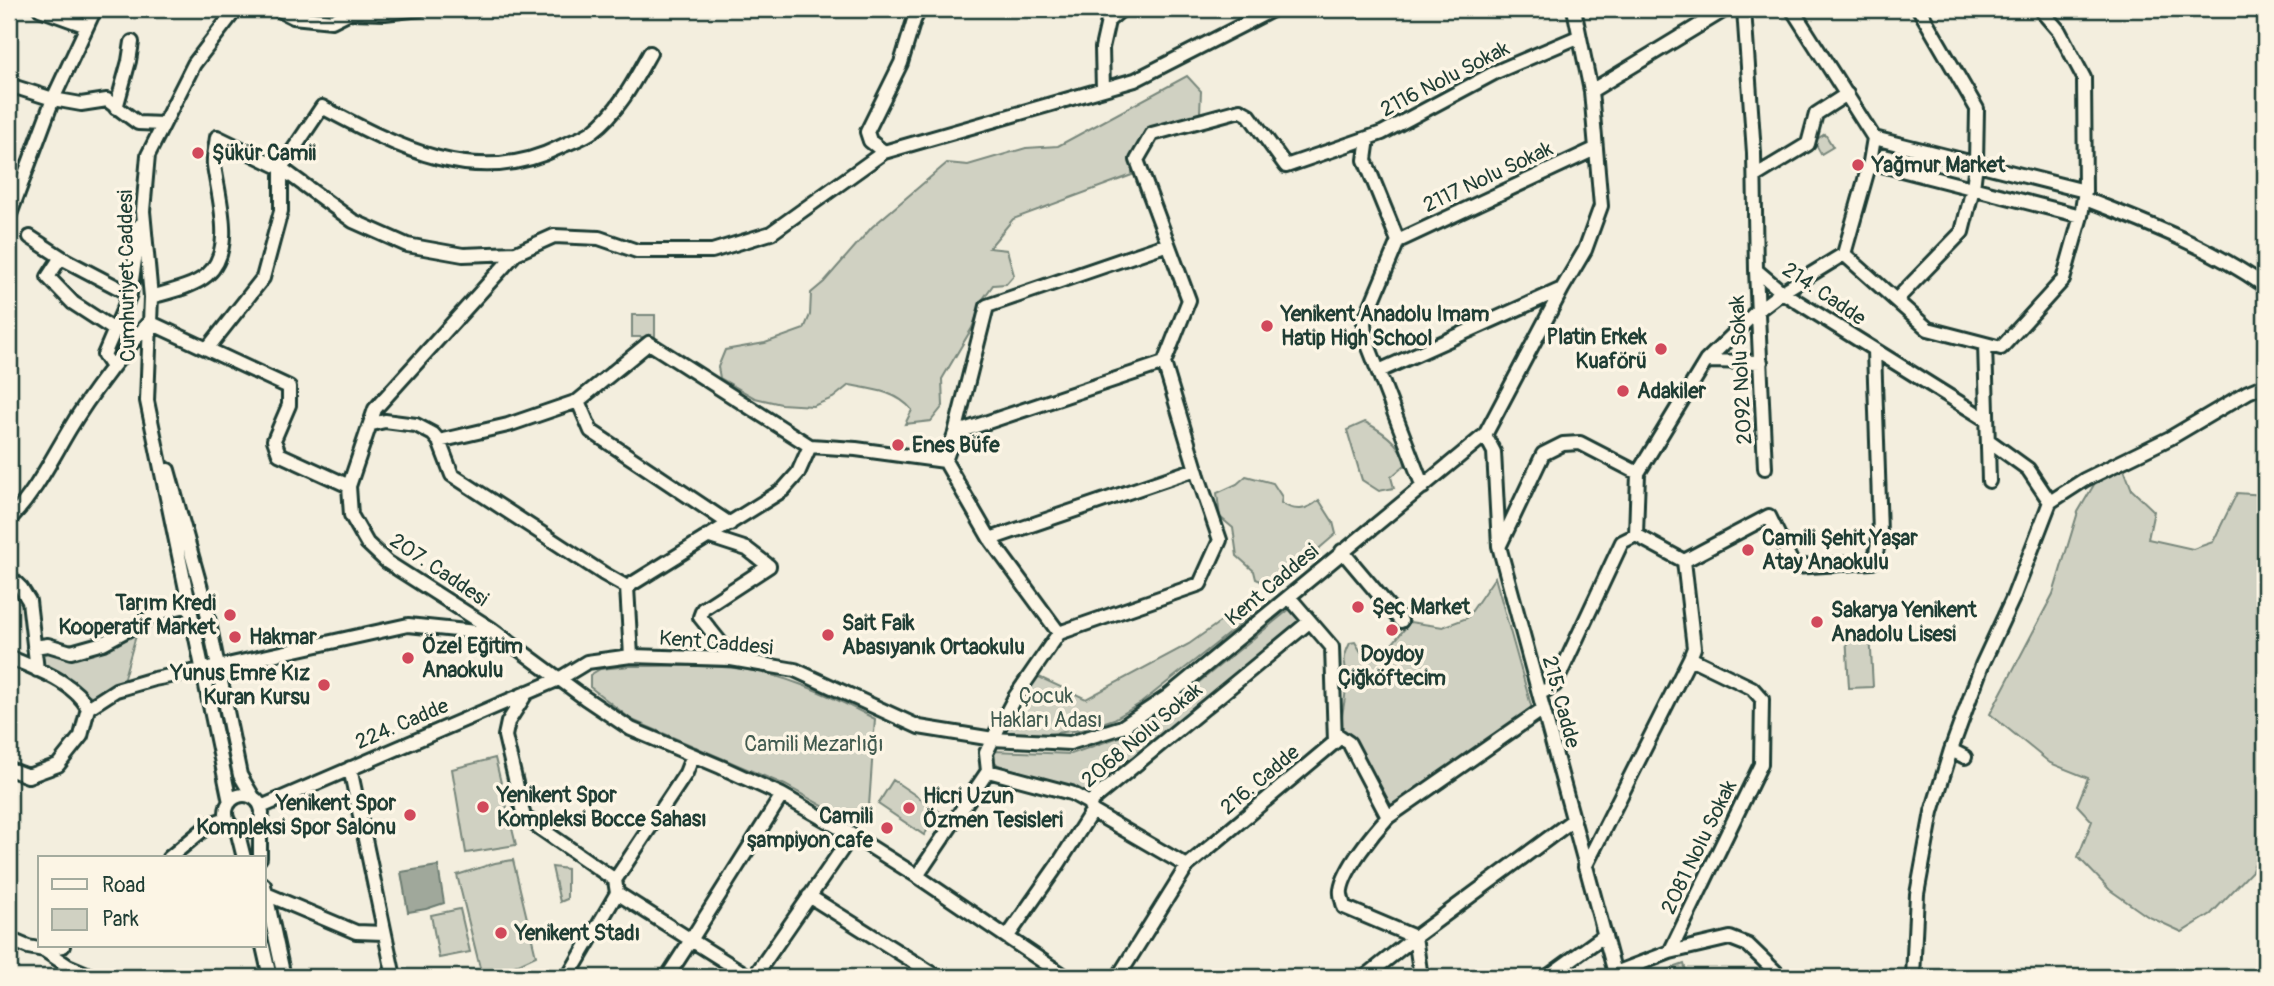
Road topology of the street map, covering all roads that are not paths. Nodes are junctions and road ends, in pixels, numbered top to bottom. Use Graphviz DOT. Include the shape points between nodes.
graph roads {
  1 [pos="40,9"];
  2 [pos="94,9"];
  3 [pos="236,9"];
  4 [pos="277,9"];
  5 [pos="421,9"];
  6 [pos="920,9"];
  7 [pos="1122,9"];
  8 [pos="1274,9"];
  9 [pos="1574,9"];
  10 [pos="1726,9"];
  11 [pos="1744,9"];
  12 [pos="1792,9"];
  13 [pos="1919,9"];
  14 [pos="2040,9"];
  15 [pos="87,26"];
  16 [pos="1578,37"];
  17 [pos="132,42"];
  18 [pos="650,53"];
  19 [pos="9,85"];
  20 [pos="1103,89"];
  21 [pos="1591,91"];
  22 [pos="1847,94"];
  23 [pos="53,99"];
  24 [pos="117,108"];
  25 [pos="163,124"];
  26 [pos="1368,138"];
  27 [pos="1874,138"];
  28 [pos="1595,149"];
  29 [pos="884,152"];
  30 [pos="1870,162"];
  31 [pos="1976,163"];
  32 [pos="281,168"];
  33 [pos="1755,176"];
  34 [pos="1973,188"];
  35 [pos="2085,195"];
  36 [pos="143,211"];
  37 [pos="2081,216"];
  38 [pos="9,217"];
  39 [pos="30,237"];
  40 [pos="1398,241"];
  41 [pos="1168,244"];
  42 [pos="516,253"];
  43 [pos="1844,254"];
  44 [pos="61,257"];
  45 [pos="1756,270"];
  46 [pos="2265,286"];
  47 [pos="1562,289"];
  48 [pos="1782,292"];
  49 [pos="130,294"];
  50 [pos="151,297"];
  51 [pos="1897,299"];
  52 [pos="1758,311"];
  53 [pos="149,322"];
  54 [pos="116,331"];
  55 [pos="1985,344"];
  56 [pos="207,349"];
  57 [pos="1874,350"];
  58 [pos="1706,361"];
  59 [pos="1761,362"];
  60 [pos="1164,363"];
  61 [pos="112,367"];
  62 [pos="1379,371"];
  63 [pos="2265,385"];
  64 [pos="146,401"];
  65 [pos="578,401"];
  66 [pos="1987,420"];
  67 [pos="372,424"];
  68 [pos="955,433"];
  69 [pos="1485,435"];
  70 [pos="1988,439"];
  71 [pos="439,441"];
  72 [pos="810,446"];
  73 [pos="945,461"];
  74 [pos="1765,468"];
  75 [pos="1196,469"];
  76 [pos="1638,473"];
  77 [pos="1989,481"];
  78 [pos="349,486"];
  79 [pos="1423,487"];
  80 [pos="2050,502"];
  81 [pos="9,520"];
  82 [pos="730,524"];
  83 [pos="1636,535"];
  84 [pos="707,536"];
  85 [pos="990,539"];
  86 [pos="1499,546"];
  87 [pos="1342,551"];
  88 [pos="1684,561"];
  89 [pos="9,576"];
  90 [pos="627,587"];
  91 [pos="1289,597"];
  92 [pos="205,603"];
  93 [pos="188,605"];
  94 [pos="1401,621"];
  95 [pos="1309,622"];
  96 [pos="1059,633"];
  97 [pos="498,634"];
  98 [pos="34,647"];
  99 [pos="631,656"];
  100 [pos="9,657"];
  101 [pos="1690,657"];
  102 [pos="731,659"];
  103 [pos="218,667"];
  104 [pos="37,670"];
  105 [pos="202,671"];
  106 [pos="559,679"];
  107 [pos="527,692"];
  108 [pos="1539,695"];
  109 [pos="88,708"];
  110 [pos="1544,709"];
  111 [pos="1336,734"];
  112 [pos="993,739"];
  113 [pos="1951,750"];
  114 [pos="694,755"];
  115 [pos="1965,757"];
  116 [pos="349,768"];
  117 [pos="9,769"];
  118 [pos="988,771"];
  119 [pos="782,795"];
  120 [pos="230,802"];
  121 [pos="257,802"];
  122 [pos="1090,807"];
  123 [pos="1388,817"];
  124 [pos="227,818"];
  125 [pos="1573,820"];
  126 [pos="260,823"];
  127 [pos="237,830"];
  128 [pos="852,835"];
  129 [pos="171,856"];
  130 [pos="243,856"];
  131 [pos="260,856"];
  132 [pos="1187,866"];
  133 [pos="1586,867"];
  134 [pos="917,876"];
  135 [pos="616,886"];
  136 [pos="266,890"];
  137 [pos="266,895"];
  138 [pos="809,896"];
  139 [pos="384,933"];
  140 [pos="1605,935"];
  141 [pos="1008,936"];
  142 [pos="1416,937"];
  143 [pos="9,939"];
  144 [pos="691,940"];
  145 [pos="54,948"];
  146 [pos="263,948"];
  147 [pos="44,950"];
  148 [pos="1670,951"];
  149 [pos="1615,975"];
  150 [pos="94,977"];
  151 [pos="270,977"];
  152 [pos="284,977"];
  153 [pos="394,977"];
  154 [pos="568,977"];
  155 [pos="667,977"];
  156 [pos="752,977"];
  157 [pos="938,977"];
  158 [pos="1066,977"];
  159 [pos="1118,977"];
  160 [pos="1364,977"];
  161 [pos="1421,977"];
  162 [pos="1547,977"];
  163 [pos="1781,977"];
  164 [pos="1913,977"];
  1 -- 15 [label="street"];
  2 -- 15 [label="street"];
  3 -- 25 [label="street, Cumhuriyet Caddesi" via="194,64"];
  4 -- 5 [label="street" via="293,17 332,21 350,12"];
  6 -- 29 [label="street" via="901,63 867,132 870,141"];
  7 -- 20 [label="street" via="1108,21 1102,48"];
  8 -- 20 [label="street" via="1135,80"];
  9 -- 16 [label="street, Kent Caddesi"];
  10 -- 21 [label="street"];
  11 -- 33 [label="street, 214. Cadde"];
  12 -- 22 [label="street"];
  13 -- 31 [label="street" via="1977,109"];
  14 -- 35 [label="street" via="2059,31 2084,78"];
  15 -- 23 [label="street"];
  16 -- 21 [label="street, Kent Caddesi"];
  16 -- 26 [label="street, 2116 Nolu Sokak" via="1496,72"];
  17 -- 24 [label="street"];
  18 -- 32 [label="street" via="628,92 593,131 537,159 479,166 434,158 381,138 323,107"];
  19 -- 23 [label="street"];
  20 -- 29 [label="street"];
  21 -- 28 [label="street, Kent Caddesi"];
  22 -- 27 [label="street"];
  22 -- 33 [label="street" via="1816,114 1808,144"];
  23 -- 24 [label="street" via="81,104 107,100"];
  23 -- 38 [label="street"];
  24 -- 25 [label="street" via="138,123"];
  25 -- 36 [label="street, Cumhuriyet Caddesi" via="148,155"];
  26 -- 40 [label="street" via="1365,160"];
  26 -- 41 [label="street, 2116 Nolu Sokak" via="1286,166 1249,115 1240,110 1152,134 1137,160"];
  27 -- 30 [label="street"];
  27 -- 31 [label="street"];
  28 -- 40 [label="street, 2117 Nolu Sokak"];
  28 -- 47 [label="street, Kent Caddesi" via="1601,206 1585,250"];
  29 -- 42 [label="street" via="771,233 712,251 637,251 599,238 554,236"];
  30 -- 34 [label="street"];
  30 -- 43 [label="street"];
  31 -- 34 [label="street"];
  31 -- 35 [label="street"];
  32 -- 42 [label="street" via="353,221 407,245 463,255"];
  32 -- 50 [label="street" via="217,137 213,161 222,208 220,259 206,276"];
  32 -- 56 [label="street" via="281,211 263,278"];
  33 -- 45 [label="street, 214. Cadde"];
  34 -- 37 [label="street"];
  34 -- 51 [label="street" via="1962,232"];
  35 -- 37 [label="street"];
  35 -- 46 [label="street" via="2233,263"];
  36 -- 49 [label="street"];
  36 -- 50 [label="street, Cumhuriyet Caddesi"];
  37 -- 55 [label="street" via="2063,280 2001,348"];
  39 -- 44 [label="street"];
  40 -- 62 [label="street" via="1364,322"];
  41 -- 60 [label="street" via="1189,300"];
  41 -- 68 [label="street" via="987,306"];
  42 -- 67 [label="street, 207. Caddesi" via="375,409"];
  43 -- 48 [label="street"];
  43 -- 51 [label="street"];
  44 -- 49 [label="street"];
  44 -- 54 [label="street" via="48,277 73,303"];
  45 -- 48 [label="street, 214. Cadde"];
  45 -- 52 [label="street, 2092 Nolu Sokak"];
  47 -- 62 [label="street"];
  47 -- 69 [label="street, Kent Caddesi"];
  48 -- 52 [label="street"];
  48 -- 57 [label="street, 214. Cadde"];
  49 -- 54 [label="street"];
  50 -- 53 [label="street, Cumhuriyet Caddesi"];
  51 -- 55 [label="street" via="1928,329"];
  52 -- 58 [label="street"];
  52 -- 59 [label="street, 2092 Nolu Sokak"];
  53 -- 56 [label="street"];
  53 -- 61 [label="street"];
  53 -- 64 [label="street, Cumhuriyet Caddesi"];
  54 -- 61 [label="street" via="104,355"];
  55 -- 66 [label="street"];
  56 -- 78 [label="street" via="289,387 289,405 274,439 279,454"];
  57 -- 66 [label="street, 214. Cadde"];
  57 -- 88 [label="street" via="1880,533 1872,562 1794,567 1769,516"];
  58 -- 59 [label="street"];
  58 -- 76 [label="street"];
  59 -- 74 [label="street, 2092 Nolu Sokak"];
  60 -- 68 [label="street"];
  60 -- 75 [label="street"];
  61 -- 81 [label="street" via="39,483"];
  62 -- 79 [label="street"];
  63 -- 80 [label="street"];
  64 -- 92 [label="street, Cumhuriyet Caddesi" via="181,508"];
  64 -- 93 [label="street, Cumhuriyet Caddesi"];
  65 -- 71 [label="street" via="508,425"];
  65 -- 72 [label="street" via="649,343"];
  65 -- 82 [label="street" via="591,431"];
  66 -- 70 [label="street"];
  67 -- 71 [label="street" via="416,425"];
  67 -- 78 [label="street, 207. Caddesi"];
  68 -- 73 [label="street"];
  69 -- 79 [label="street, Kent Caddesi"];
  69 -- 86 [label="street, 215. Cadde" via="1494,452"];
  70 -- 77 [label="street"];
  70 -- 80 [label="street" via="2028,469"];
  71 -- 90 [label="street" via="452,475"];
  72 -- 73 [label="street"];
  72 -- 82 [label="street" via="798,473 783,490"];
  73 -- 85 [label="street"];
  75 -- 85 [label="street"];
  75 -- 96 [label="street" via="1220,540 1200,584"];
  76 -- 83 [label="street"];
  76 -- 86 [label="street" via="1580,443 1563,444 1544,454"];
  78 -- 97 [label="street, 207. Caddesi" via="351,515 367,543 387,562"];
  79 -- 87 [label="street, Kent Caddesi"];
  80 -- 113 [label="street"];
  82 -- 84 [label="street"];
  83 -- 88 [label="street"];
  83 -- 108 [label="street" via="1622,542 1555,685"];
  84 -- 90 [label="street"];
  84 -- 102 [label="street" via="747,549 769,566 704,609 699,617"];
  85 -- 96 [label="street"];
  86 -- 108 [label="street, 215. Cadde"];
  87 -- 91 [label="street, Kent Caddesi"];
  87 -- 94 [label="street"];
  88 -- 101 [label="street" via="1694,648"];
  89 -- 98 [label="street" via="30,601"];
  90 -- 99 [label="street"];
  91 -- 95 [label="street"];
  91 -- 112 [label="street, Kent Caddesi" via="1122,727 1070,743"];
  92 -- 93 [label="street"];
  92 -- 103 [label="street, Cumhuriyet Caddesi"];
  93 -- 98 [label="street" via="160,612 103,643 71,652 48,645"];
  93 -- 105 [label="street, Cumhuriyet Caddesi"];
  95 -- 111 [label="street" via="1332,647"];
  95 -- 122 [label="street, 2068 Nolu Sokak"];
  96 -- 112 [label="street" via="1015,697"];
  97 -- 103 [label="street" via="408,625"];
  97 -- 106 [label="street, 207. Caddesi"];
  98 -- 104 [label="street"];
  99 -- 102 [label="street, Kent Caddesi"];
  99 -- 106 [label="street, Kent Caddesi" via="587,662"];
  100 -- 104 [label="street"];
  101 -- 133 [label="street"];
  101 -- 148 [label="street, 2081 Nolu Sokak" via="1752,688 1762,699 1761,764"];
  102 -- 112 [label="street, Kent Caddesi" via="795,670 919,727"];
  103 -- 105 [label="street"];
  103 -- 121 [label="street, Cumhuriyet Caddesi" via="240,775"];
  104 -- 109 [label="street" via="81,696"];
  105 -- 109 [label="street" via="116,690"];
  105 -- 120 [label="street, Cumhuriyet Caddesi"];
  106 -- 107 [label="street, 224. Cadde"];
  106 -- 114 [label="street, 207. Caddesi" via="631,729"];
  107 -- 116 [label="street, 224. Cadde"];
  107 -- 135 [label="street" via="508,722 505,736 524,817"];
  108 -- 110 [label="street, 215. Cadde"];
  109 -- 117 [label="street" via="81,736 58,765 28,776"];
  110 -- 123 [label="street"];
  110 -- 125 [label="street, 215. Cadde"];
  111 -- 123 [label="street" via="1349,743"];
  111 -- 132 [label="street, 216. Cadde" via="1335,742"];
  112 -- 118 [label="street" via="986,753"];
  113 -- 115 [label="street"];
  113 -- 164 [label="street" via="1932,812 1917,894"];
  114 -- 119 [label="street, 207. Caddesi"];
  114 -- 135 [label="street"];
  116 -- 121 [label="street, 224. Cadde"];
  116 -- 139 [label="street"];
  118 -- 122 [label="street" via="1071,793"];
  118 -- 134 [label="street"];
  119 -- 128 [label="street, 207. Caddesi"];
  119 -- 144 [label="street"];
  120 -- 121 [label="street" via="241,796"];
  120 -- 124 [label="street"];
  121 -- 126 [label="street"];
  122 -- 132 [label="street"];
  122 -- 141 [label="street, 2068 Nolu Sokak" via="1059,863"];
  123 -- 142 [label="street" via="1340,891 1344,907"];
  124 -- 127 [label="street"];
  124 -- 129 [label="street" via="210,824"];
  125 -- 133 [label="street, 215. Cadde"];
  125 -- 142 [label="street"];
  126 -- 127 [label="street" via="253,830"];
  126 -- 131 [label="street"];
  127 -- 130 [label="street"];
  128 -- 134 [label="street, 207. Caddesi"];
  128 -- 138 [label="street"];
  132 -- 159 [label="street, 216. Cadde"];
  133 -- 140 [label="street, 215. Cadde"];
  134 -- 141 [label="street, 207. Caddesi"];
  135 -- 144 [label="street"];
  135 -- 154 [label="street"];
  136 -- 139 [label="street" via="356,932"];
  137 -- 152 [label="street"];
  138 -- 156 [label="street"];
  138 -- 157 [label="street"];
  139 -- 153 [label="street"];
  140 -- 149 [label="street, 215. Cadde"];
  140 -- 162 [label="street"];
  141 -- 158 [label="street, 207. Caddesi"];
  142 -- 160 [label="street"];
  142 -- 161 [label="street"];
  143 -- 147 [label="street"];
  144 -- 155 [label="street"];
  144 -- 156 [label="street"];
  145 -- 147 [label="street"];
  146 -- 151 [label="street"];
  147 -- 150 [label="street"];
  148 -- 149 [label="street"];
  148 -- 163 [label="street" via="1730,938 1748,945"];
}
